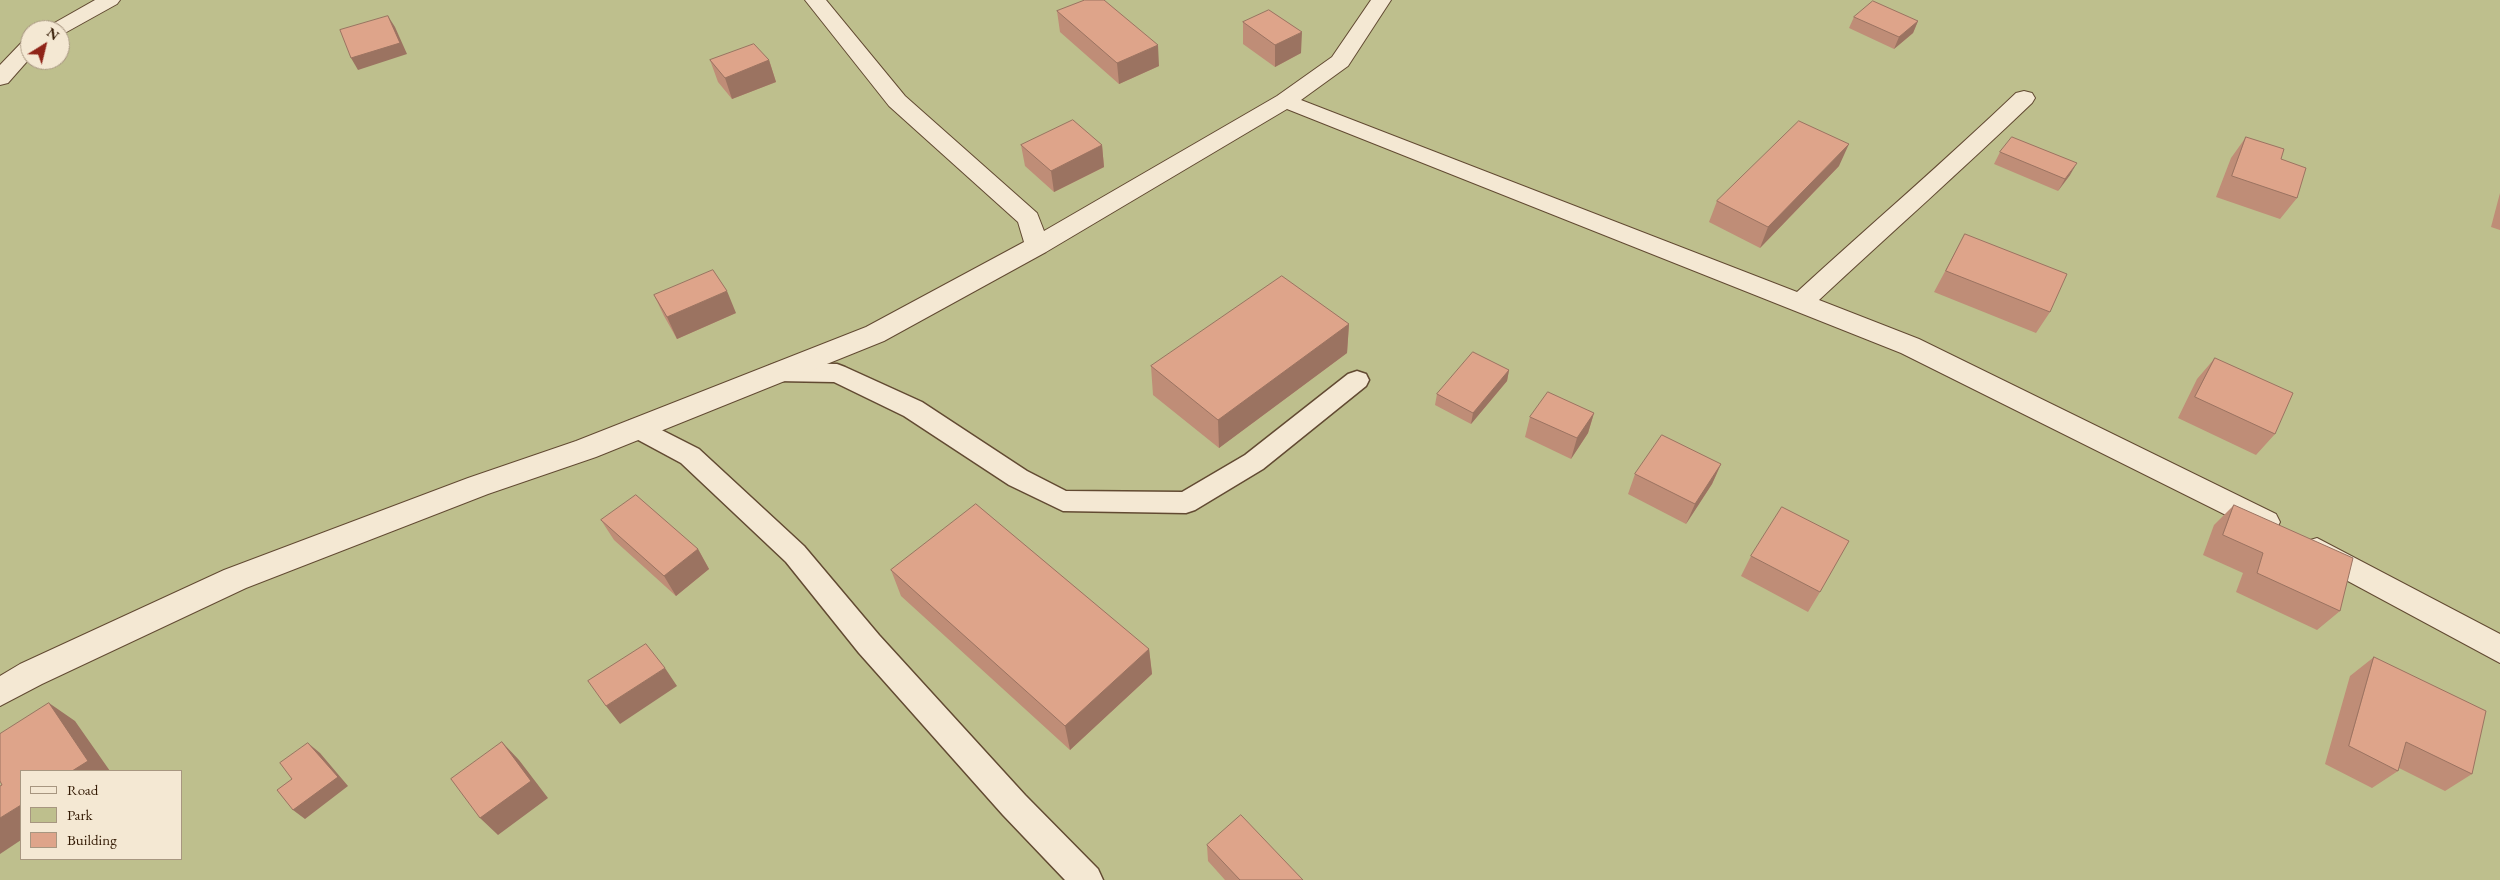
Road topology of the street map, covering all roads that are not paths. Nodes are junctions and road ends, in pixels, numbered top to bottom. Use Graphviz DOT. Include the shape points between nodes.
graph roads {
  1 [pos="110,0"];
  2 [pos="815,0"];
  3 [pos="1381,0"];
  4 [pos="70,22"];
  5 [pos="20,56"];
  6 [pos="0,78"];
  7 [pos="2024,98"];
  8 [pos="1286,101"];
  9 [pos="1037,246"];
  10 [pos="1802,302"];
  11 [pos="777,372"];
  12 [pos="1356,380"];
  13 [pos="638,428"];
  14 [pos="2500,650"];
  15 [pos="0,692"];
  16 [pos="1087,880"];
  1 -- 4 [label="street"];
  2 -- 9 [label="street" via="897,101 1029,218"];
  3 -- 8 [label="street" via="1340,61"];
  5 -- 6 [label="street"];
  7 -- 10 [label="street" via="1946,174 1906,205"];
  8 -- 9 [label="street"];
  8 -- 10 [label="street"];
  9 -- 11 [label="street" via="875,334"];
  10 -- 14 [label="street" via="1910,346 2290,536"];
  11 -- 12 [label="lane" via="837,373 913,409 1018,478 1063,501 1186,503 1254,462"];
  11 -- 13 [label="street"];
  13 -- 15 [label="street" via="236,579 31,674"];
  13 -- 16 [label="lane" via="690,456 795,554 869,644 1014,805"];
}
